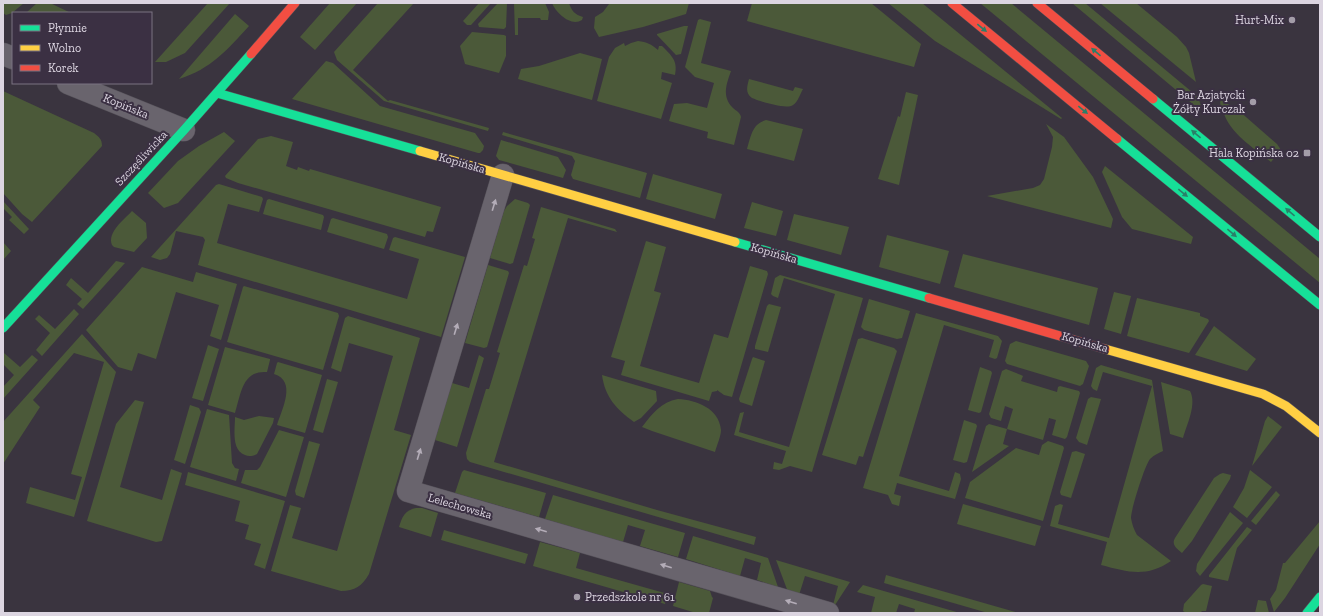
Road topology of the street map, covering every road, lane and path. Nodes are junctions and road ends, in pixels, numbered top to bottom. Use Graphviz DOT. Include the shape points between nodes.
graph roads {
  1 [pos="295,3"];
  2 [pos="952,3"];
  3 [pos="1037,3"];
  4 [pos="70,84"];
  5 [pos="217,93"];
  6 [pos="184,130"];
  7 [pos="503,175"];
  8 [pos="1320,237"];
  9 [pos="1320,305"];
  10 [pos="3,328"];
  11 [pos="1320,434"];
  12 [pos="828,613"];
  1 -- 5 [label="street, Szczęśliwicka"];
  2 -- 9 [label="street, one-way"];
  8 -- 3 [label="street, one-way"];
  4 -- 6 [label="street, Kopińska"];
  5 -- 6 [label="street, Szczęśliwicka"];
  5 -- 7 [label="street, Kopińska"];
  6 -- 10 [label="street, Szczęśliwicka"];
  7 -- 11 [label="street, Kopińska" via="1263,394 1275,398"];
  12 -- 7 [label="street, Lelechowska, one-way" via="408,491"];
}
